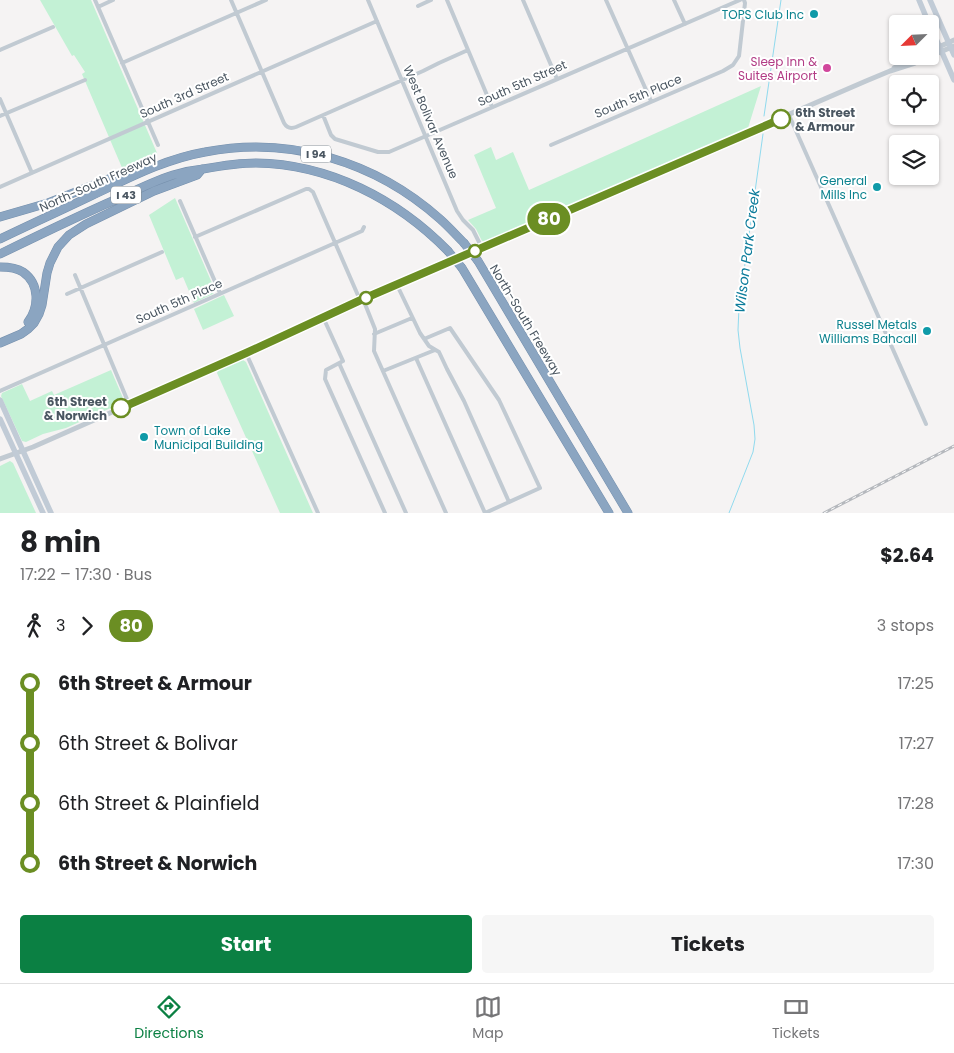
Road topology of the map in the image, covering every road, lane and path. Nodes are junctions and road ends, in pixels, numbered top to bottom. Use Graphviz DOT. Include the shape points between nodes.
graph roads {
  1 [pos="95,0"];
  2 [pos="113,0"];
  3 [pos="232,0"];
  4 [pos="266,0"];
  5 [pos="368,0"];
  6 [pos="431,0"];
  7 [pos="446,0"];
  8 [pos="523,0"];
  9 [pos="606,0"];
  10 [pos="674,0"];
  11 [pos="740,0"];
  12 [pos="744,0"];
  13 [pos="919,0"];
  14 [pos="930,0"];
  15 [pos="418,6"];
  16 [pos="98,7"];
  17 [pos="237,13"];
  18 [pos="926,15"];
  19 [pos="377,21"];
  20 [pos="685,24"];
  21 [pos="53,27"];
  22 [pos="939,44"];
  23 [pos="952,44"];
  24 [pos="627,48"];
  25 [pos="941,49"];
  26 [pos="0,50"];
  27 [pos="468,50"];
  28 [pos="954,55"];
  29 [pos="122,63"];
  30 [pos="898,65"];
  31 [pos="262,71"];
  32 [pos="890,71"];
  33 [pos="557,79"];
  34 [pos="85,80"];
  35 [pos="403,80"];
  36 [pos="954,80"];
  37 [pos="0,99"];
  38 [pos="651,101"];
  39 [pos="492,107"];
  40 [pos="6,114"];
  41 [pos="323,115"];
  42 [pos="789,115"];
  43 [pos="0,116"];
  44 [pos="148,122"];
  45 [pos="426,136"];
  46 [pos="158,145"];
  47 [pos="551,145"];
  48 [pos="202,169"];
  49 [pos="144,171"];
  50 [pos="32,173"];
  51 [pos="0,187"];
  52 [pos="180,201"];
  53 [pos="0,217"];
  54 [pos="364,227"];
  55 [pos="195,238"];
  56 [pos="0,239"];
  57 [pos="335,243"];
  58 [pos="482,248"];
  59 [pos="162,252"];
  60 [pos="0,254"];
  61 [pos="0,267"];
  62 [pos="75,275"];
  63 [pos="397,285"];
  64 [pos="81,288"];
  65 [pos="220,293"];
  66 [pos="66,294"];
  67 [pos="361,300"];
  68 [pos="323,317"];
  69 [pos="412,318"];
  70 [pos="374,334"];
  71 [pos="0,338"];
  72 [pos="424,339"];
  73 [pos="0,343"];
  74 [pos="104,344"];
  75 [pos="435,350"];
  76 [pos="246,353"];
  77 [pos="416,358"];
  78 [pos="339,363"];
  79 [pos="383,371"];
  80 [pos="0,391"];
  81 [pos="0,400"];
  82 [pos="129,404"];
  83 [pos="0,419"];
  84 [pos="926,424"];
  85 [pos="23,450"];
  86 [pos="16,453"];
  87 [pos="0,459"];
  88 [pos="509,502"];
  89 [pos="43,513"];
  90 [pos="51,513"];
  91 [pos="318,513"];
  92 [pos="385,513"];
  93 [pos="406,513"];
  94 [pos="446,513"];
  95 [pos="485,513"];
  96 [pos="609,513"];
  97 [pos="628,513"];
  1 -- 16 [label="street"];
  2 -- 16 [label="street"];
  3 -- 17 [label="street"];
  4 -- 17 [label="street"];
  5 -- 19 [label="street, West Bolivar Avenue"];
  6 -- 15 [label="street"];
  7 -- 27 [label="street"];
  8 -- 33 [label="street"];
  9 -- 24 [label="street"];
  10 -- 20 [label="street"];
  11 -- 20 [label="street, South 5th Street"];
  12 -- 38 [label="street, South 5th Place" via="739,56 733,65"];
  13 -- 18 [label="main road"];
  14 -- 23 [label="main road"];
  16 -- 29 [label="street"];
  17 -- 29 [label="street"];
  17 -- 31 [label="street"];
  19 -- 31 [label="street, South 3rd Street"];
  19 -- 35 [label="street, West Bolivar Avenue"];
  20 -- 24 [label="street, South 5th Street"];
  21 -- 26 [label="street"];
  22 -- 25 [label="main road"];
  23 -- 25 [label="street"];
  23 -- 28 [label="main road"];
  24 -- 33 [label="street, South 5th Street"];
  24 -- 38 [label="street"];
  25 -- 32 [label="street" via="915,63"];
  25 -- 36 [label="main road"];
  27 -- 35 [label="street"];
  27 -- 39 [label="street"];
  29 -- 44 [label="street"];
  30 -- 32 [label="street"];
  31 -- 41 [label="street" via="288,128"];
  31 -- 44 [label="street, South 3rd Street"];
  32 -- 42 [label="street"];
  33 -- 39 [label="street, South 5th Street"];
  34 -- 40 [label="street"];
  35 -- 41 [label="street"];
  35 -- 45 [label="street, West Bolivar Avenue"];
  37 -- 40 [label="street"];
  38 -- 47 [label="street, South 5th Place"];
  39 -- 45 [label="street, South 5th Street"];
  40 -- 43 [label="street"];
  40 -- 50 [label="street"];
  41 -- 45 [label="street, South 5th Street" via="335,139 378,152 389,152"];
  42 -- 58 [label="street"];
  42 -- 84 [label="street"];
  44 -- 46 [label="street"];
  44 -- 50 [label="street, South 3rd Street"];
  45 -- 58 [label="street, West Bolivar Avenue" via="457,211 473,230"];
  48 -- 60 [label="highway, North-South Freeway / I 43" via="154,182"];
  48 -- 73 [label="highway" via="197,175 154,190 69,235 50,263 40,314 28,329"];
  48 -- 96 [label="highway, North-South Freeway / I 94, bridge" via="256,163 315,171 353,184 399,209 420,225 462,268"];
  49 -- 53 [label="highway" via="129,171 48,203"];
  49 -- 56 [label="highway, North-South Freeway / I 94"];
  49 -- 97 [label="highway, North-South Freeway / I 94, bridge" via="204,152 263,147 306,152 356,166 403,191 440,219 478,261"];
  50 -- 51 [label="street, South 3rd Street"];
  52 -- 55 [label="street"];
  54 -- 57 [label="street, South 5th Place" via="362,231"];
  55 -- 57 [label="street" via="309,189"];
  55 -- 65 [label="street"];
  57 -- 65 [label="street, South 5th Place"];
  57 -- 67 [label="street"];
  58 -- 63 [label="street"];
  59 -- 64 [label="street"];
  61 -- 71 [label="highway" via="23,272 31,280 37,298 29,322"];
  62 -- 64 [label="street"];
  63 -- 67 [label="street"];
  63 -- 69 [label="street"];
  64 -- 66 [label="street"];
  64 -- 74 [label="street"];
  65 -- 74 [label="street, South 5th Place"];
  67 -- 68 [label="street"];
  67 -- 70 [label="street" via="375,329"];
  68 -- 76 [label="street"];
  68 -- 78 [label="street" via="343,361"];
  69 -- 70 [label="street"];
  69 -- 72 [label="street"];
  70 -- 79 [label="street" via="374,351"];
  72 -- 75 [label="street"];
  72 -- 88 [label="street" via="450,328 499,400 540,488"];
  74 -- 80 [label="street, South 5th Place"];
  74 -- 82 [label="street"];
  75 -- 77 [label="street"];
  75 -- 88 [label="street" via="464,401"];
  76 -- 82 [label="street"];
  76 -- 91 [label="street"];
  77 -- 79 [label="street"];
  77 -- 95 [label="street"];
  78 -- 92 [label="street" via="326,370 325,379"];
  78 -- 93 [label="street"];
  79 -- 94 [label="street"];
  81 -- 85 [label="main road"];
  82 -- 85 [label="street"];
  83 -- 86 [label="main road"];
  85 -- 86 [label="street"];
  85 -- 90 [label="main road"];
  86 -- 87 [label="street"];
  86 -- 89 [label="main road"];
  88 -- 95 [label="street"];
}
